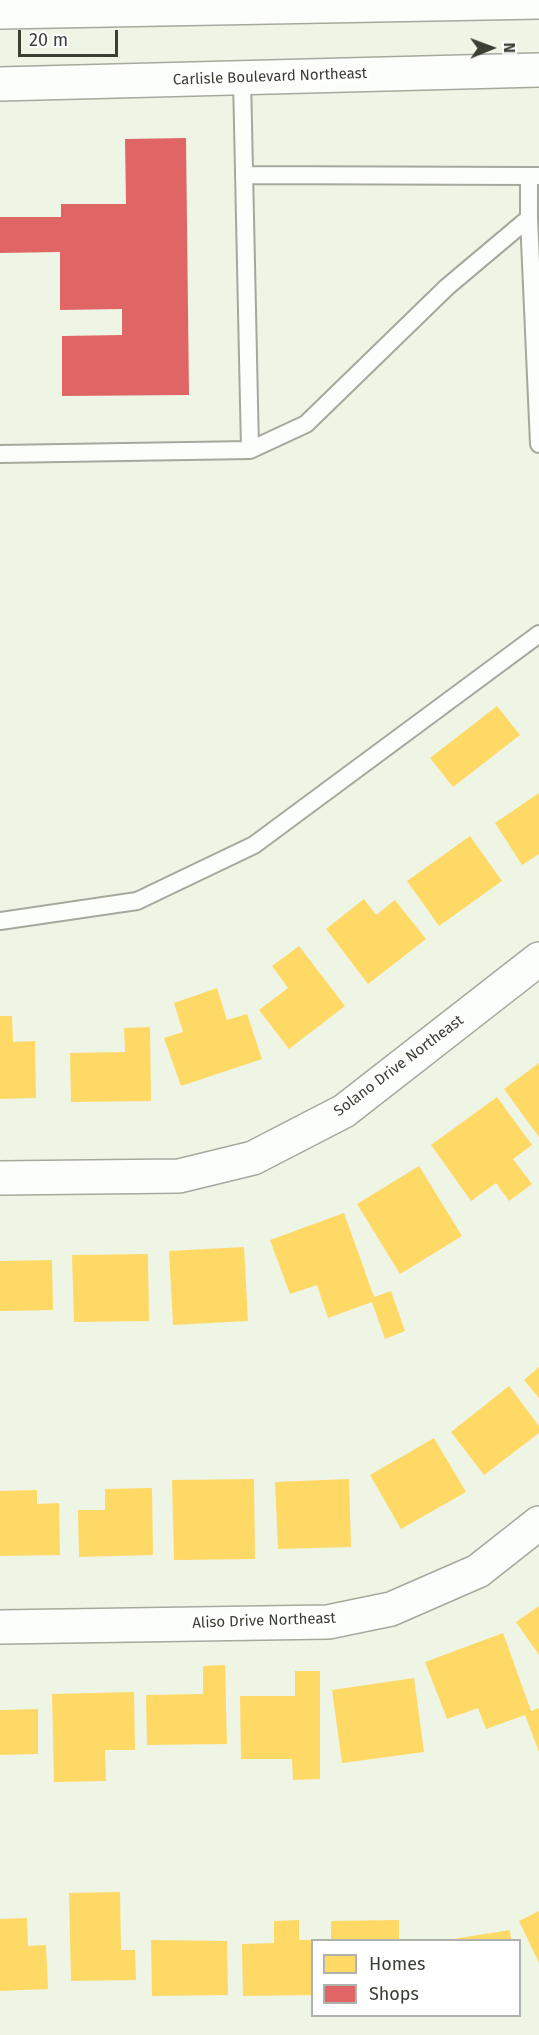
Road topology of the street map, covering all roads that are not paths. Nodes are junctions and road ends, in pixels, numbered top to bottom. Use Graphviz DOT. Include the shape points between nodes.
graph roads {
  1 [pos="539,2"];
  2 [pos="338,3"];
  3 [pos="0,12"];
  4 [pos="539,70"];
  5 [pos="242,78"];
  6 [pos="0,84"];
  7 [pos="244,175"];
  8 [pos="534,176"];
  9 [pos="530,218"];
  10 [pos="537,347"];
  11 [pos="539,444"];
  12 [pos="250,450"];
  13 [pos="0,454"];
  14 [pos="539,634"];
  15 [pos="0,921"];
  16 [pos="539,959"];
  17 [pos="0,1178"];
  18 [pos="539,1523"];
  19 [pos="0,1627"];
  1 -- 2 [label="street"];
  2 -- 3 [label="street"];
  4 -- 5 [label="street, Carlisle Boulevard Northeast"];
  5 -- 6 [label="street, Carlisle Boulevard Northeast"];
  5 -- 7 [label="lane"];
  7 -- 8 [label="lane"];
  7 -- 12 [label="lane"];
  8 -- 9 [label="lane"];
  9 -- 10 [label="lane"];
  9 -- 12 [label="lane" via="447,287 306,424"];
  10 -- 11 [label="lane"];
  12 -- 13 [label="lane"];
  14 -- 15 [label="lane" via="254,845 137,901"];
  16 -- 17 [label="street, Solano Drive Northeast" via="344,1111 253,1158 178,1176"];
  18 -- 19 [label="street, Aliso Drive Northeast" via="478,1571 391,1610 328,1622"];
}
